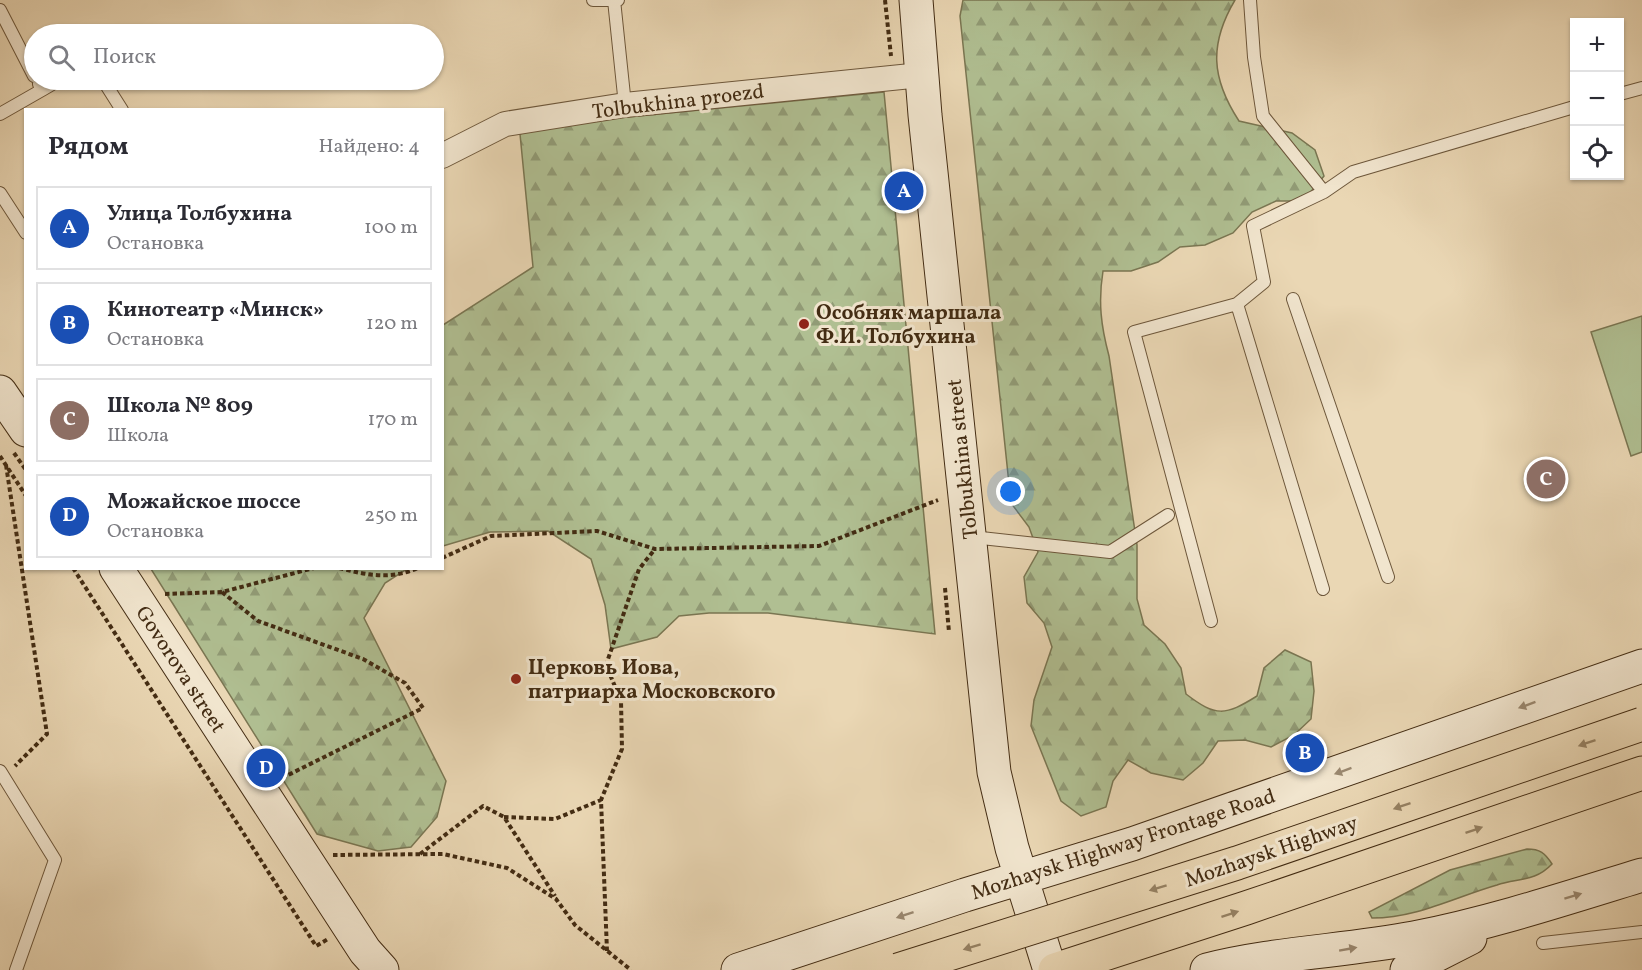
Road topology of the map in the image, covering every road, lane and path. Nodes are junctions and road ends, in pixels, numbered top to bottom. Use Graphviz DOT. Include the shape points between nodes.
graph roads {
  1 [pos="593,0"];
  2 [pos="616,0"];
  3 [pos="885,0"];
  4 [pos="916,0"];
  5 [pos="1250,0"];
  6 [pos="0,10"];
  7 [pos="24,55"];
  8 [pos="907,76"];
  9 [pos="1642,88"];
  10 [pos="28,90"];
  11 [pos="109,90"];
  12 [pos="1624,93"];
  13 [pos="625,105"];
  14 [pos="121,108"];
  15 [pos="1570,108"];
  16 [pos="0,114"];
  17 [pos="444,155"];
  18 [pos="1324,192"];
  19 [pos="0,193"];
  20 [pos="24,230"];
  21 [pos="1293,299"];
  22 [pos="1237,304"];
  23 [pos="0,392"];
  24 [pos="23,422"];
  25 [pos="0,456"];
  26 [pos="6,465"];
  27 [pos="24,493"];
  28 [pos="938,500"];
  29 [pos="1168,515"];
  30 [pos="971,537"];
  31 [pos="655,549"];
  32 [pos="444,557"];
  33 [pos="74,570"];
  34 [pos="117,570"];
  35 [pos="306,570"];
  36 [pos="348,570"];
  37 [pos="414,570"];
  38 [pos="1388,577"];
  39 [pos="945,588"];
  40 [pos="1323,589"];
  41 [pos="222,592"];
  42 [pos="156,595"];
  43 [pos="1211,621"];
  44 [pos="949,632"];
  45 [pos="1642,666"];
  46 [pos="1642,724"];
  47 [pos="1642,773"];
  48 [pos="2,774"];
  49 [pos="275,781"];
  50 [pos="601,800"];
  51 [pos="504,817"];
  52 [pos="420,854"];
  53 [pos="323,855"];
  54 [pos="1642,875"];
  55 [pos="1021,879"];
  56 [pos="556,898"];
  57 [pos="1517,914"];
  58 [pos="1642,932"];
  59 [pos="1543,943"];
  60 [pos="316,946"];
  61 [pos="607,951"];
  62 [pos="373,964"];
  63 [pos="16,970"];
  64 [pos="632,970"];
  65 [pos="738,970"];
  66 [pos="898,970"];
  67 [pos="1052,970"];
  68 [pos="1207,970"];
  69 [pos="1407,970"];
  1 -- 2 [label="lane"];
  2 -- 13 [label="lane"];
  3 -- 8 [label="path"];
  4 -- 8 [label="main road, Tolbukhina street"];
  5 -- 18 [label="lane" via="1263,116"];
  6 -- 7 [label="lane"];
  8 -- 13 [label="street, Tolbukhina proezd"];
  8 -- 30 [label="main road, Tolbukhina street"];
  9 -- 12 [label="lane"];
  10 -- 16 [label="lane"];
  11 -- 14 [label="lane"];
  13 -- 17 [label="street, Tolbukhina proezd" via="506,124"];
  15 -- 18 [label="lane" via="1353,172"];
  18 -- 22 [label="lane" via="1253,225 1264,282"];
  19 -- 20 [label="lane"];
  21 -- 38 [label="lane"];
  22 -- 40 [label="lane"];
  22 -- 43 [label="lane" via="1134,332"];
  23 -- 24 [label="main road"];
  25 -- 26 [label="path"];
  26 -- 27 [label="path"];
  26 -- 48 [label="path" via="47,734"];
  28 -- 31 [label="path" via="819,546"];
  29 -- 30 [label="lane" via="1110,552"];
  30 -- 55 [label="main road, Tolbukhina street" via="994,772"];
  31 -- 32 [label="path" via="597,531 491,537"];
  31 -- 50 [label="path" via="639,569 606,665 621,701 622,749"];
  33 -- 60 [label="path"];
  34 -- 62 [label="main road, Govorova street"];
  35 -- 41 [label="path"];
  36 -- 37 [label="path" via="373,576"];
  39 -- 44 [label="path"];
  41 -- 42 [label="path"];
  41 -- 49 [label="path" via="258,621 363,659 405,682 423,708"];
  45 -- 55 [label="main road, Mozhaysk Highway Frontage Road, one-way" via="1142,841"];
  46 -- 66 [label="main road, Mozhaysk Highway, one-way, bridge" via="1237,863"];
  67 -- 47 [label="main road, one-way" via="1257,905"];
  48 -- 63 [label="lane" via="55,860"];
  50 -- 51 [label="path" via="555,819"];
  50 -- 61 [label="path"];
  51 -- 52 [label="path" via="483,806"];
  51 -- 56 [label="path"];
  52 -- 53 [label="path"];
  52 -- 56 [label="path" via="443,854 507,868"];
  57 -- 54 [label="main road, one-way"];
  55 -- 65 [label="main road, Mozhaysk Highway Frontage Road, one-way"];
  55 -- 67 [label="main road, Tolbukhina street"];
  56 -- 61 [label="path" via="575,925"];
  68 -- 57 [label="main road, one-way" via="1243,961 1405,940"];
  57 -- 69 [label="main road"];
  58 -- 59 [label="lane"];
  61 -- 64 [label="path"];
}
